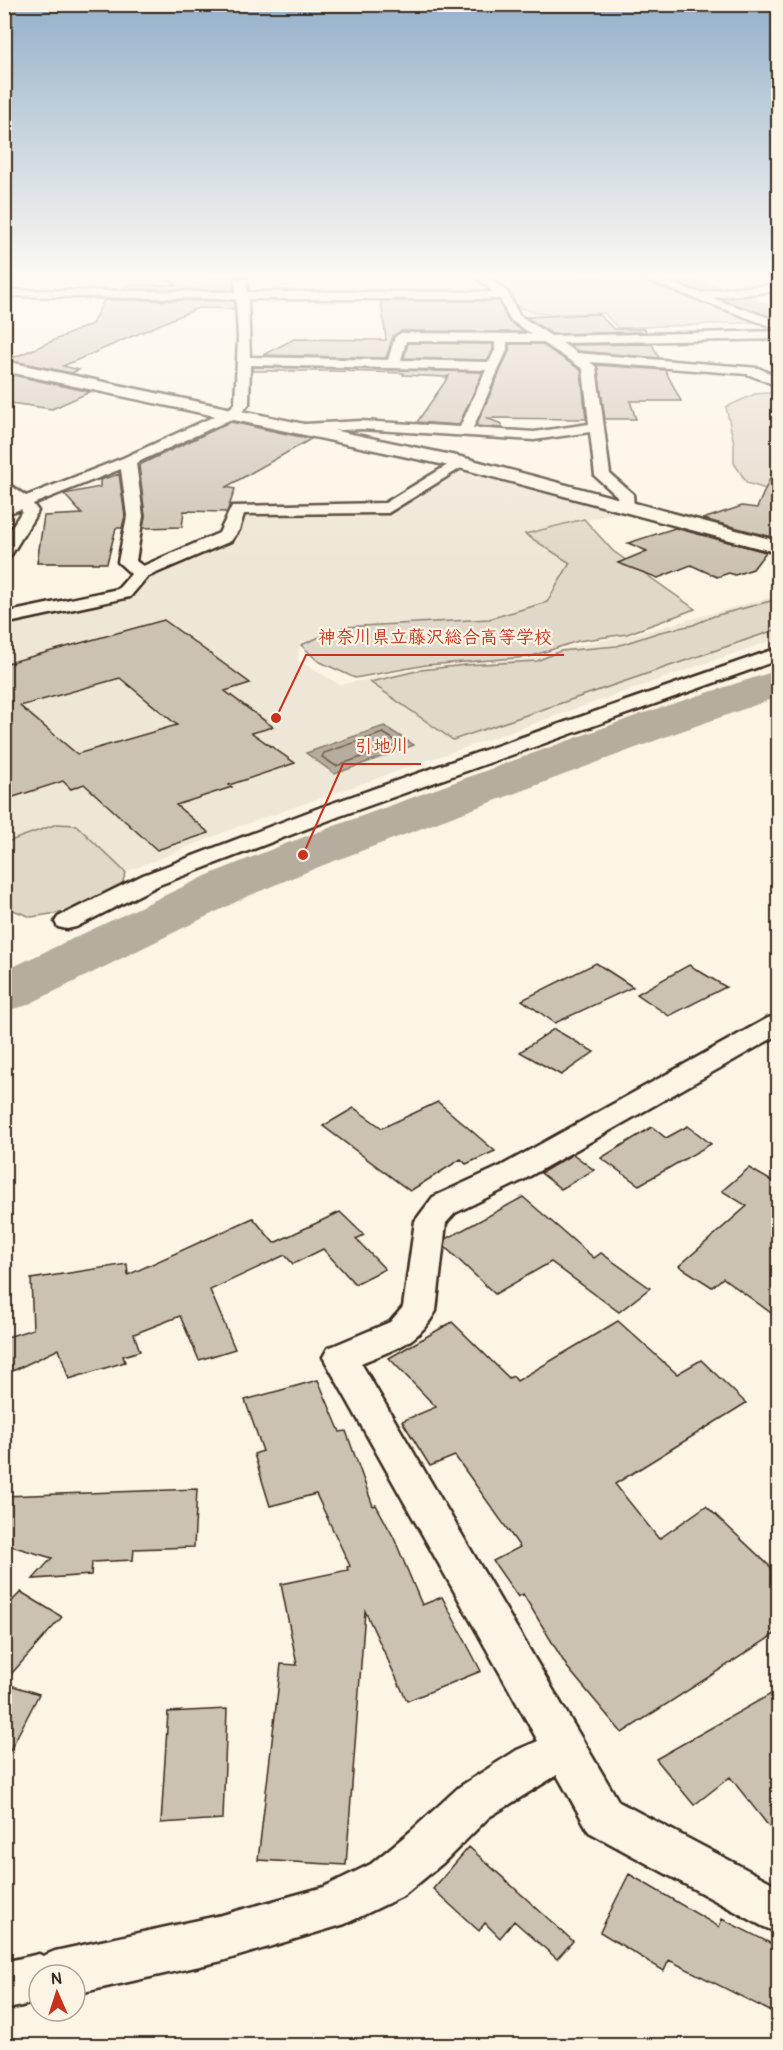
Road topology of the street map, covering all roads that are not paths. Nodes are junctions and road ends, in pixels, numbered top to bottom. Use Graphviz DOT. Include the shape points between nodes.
graph roads {
  1 [pos="37,373"];
  2 [pos="243,373"];
  3 [pos="491,373"];
  4 [pos="590,373"];
  5 [pos="759,373"];
  6 [pos="778,382"];
  7 [pos="232,412"];
  8 [pos="597,427"];
  9 [pos="305,428"];
  10 [pos="464,433"];
  11 [pos="128,461"];
  12 [pos="461,463"];
  13 [pos="4,486"];
  14 [pos="23,501"];
  15 [pos="626,506"];
  16 [pos="4,510"];
  17 [pos="778,547"];
  18 [pos="4,553"];
  19 [pos="141,573"];
  20 [pos="4,619"];
  21 [pos="778,654"];
  22 [pos="67,922"];
  23 [pos="778,1024"];
  24 [pos="566,1750"];
  25 [pos="778,1910"];
  26 [pos="87,1968"];
  27 [pos="27,1981"];
  28 [pos="4,1986"];
  1 -- 7 [label="street"];
  2 -- 7 [label="street" via="242,404"];
  3 -- 10 [label="street"];
  4 -- 8 [label="street"];
  5 -- 6 [label="street"];
  7 -- 9 [label="street"];
  7 -- 11 [label="street"];
  8 -- 10 [label="street" via="534,436"];
  8 -- 15 [label="street" via="603,476 625,494"];
  9 -- 10 [label="street" via="361,425"];
  9 -- 12 [label="street"];
  11 -- 14 [label="street"];
  11 -- 19 [label="street" via="135,516 127,562"];
  12 -- 15 [label="street"];
  12 -- 19 [label="street" via="388,508 238,508 225,537"];
  13 -- 14 [label="street"];
  14 -- 16 [label="street"];
  14 -- 18 [label="street" via="30,511"];
  15 -- 17 [label="street"];
  19 -- 20 [label="street" via="124,593"];
  21 -- 22 [label="street" via="332,811 151,880"];
  23 -- 24 [label="street" via="512,1173 444,1205 431,1221 419,1311 402,1331 340,1357"];
  24 -- 25 [label="street" via="604,1817"];
  24 -- 26 [label="street" via="532,1765 474,1802 387,1880 329,1908 222,1938"];
  27 -- 28 [label="street"];
}
